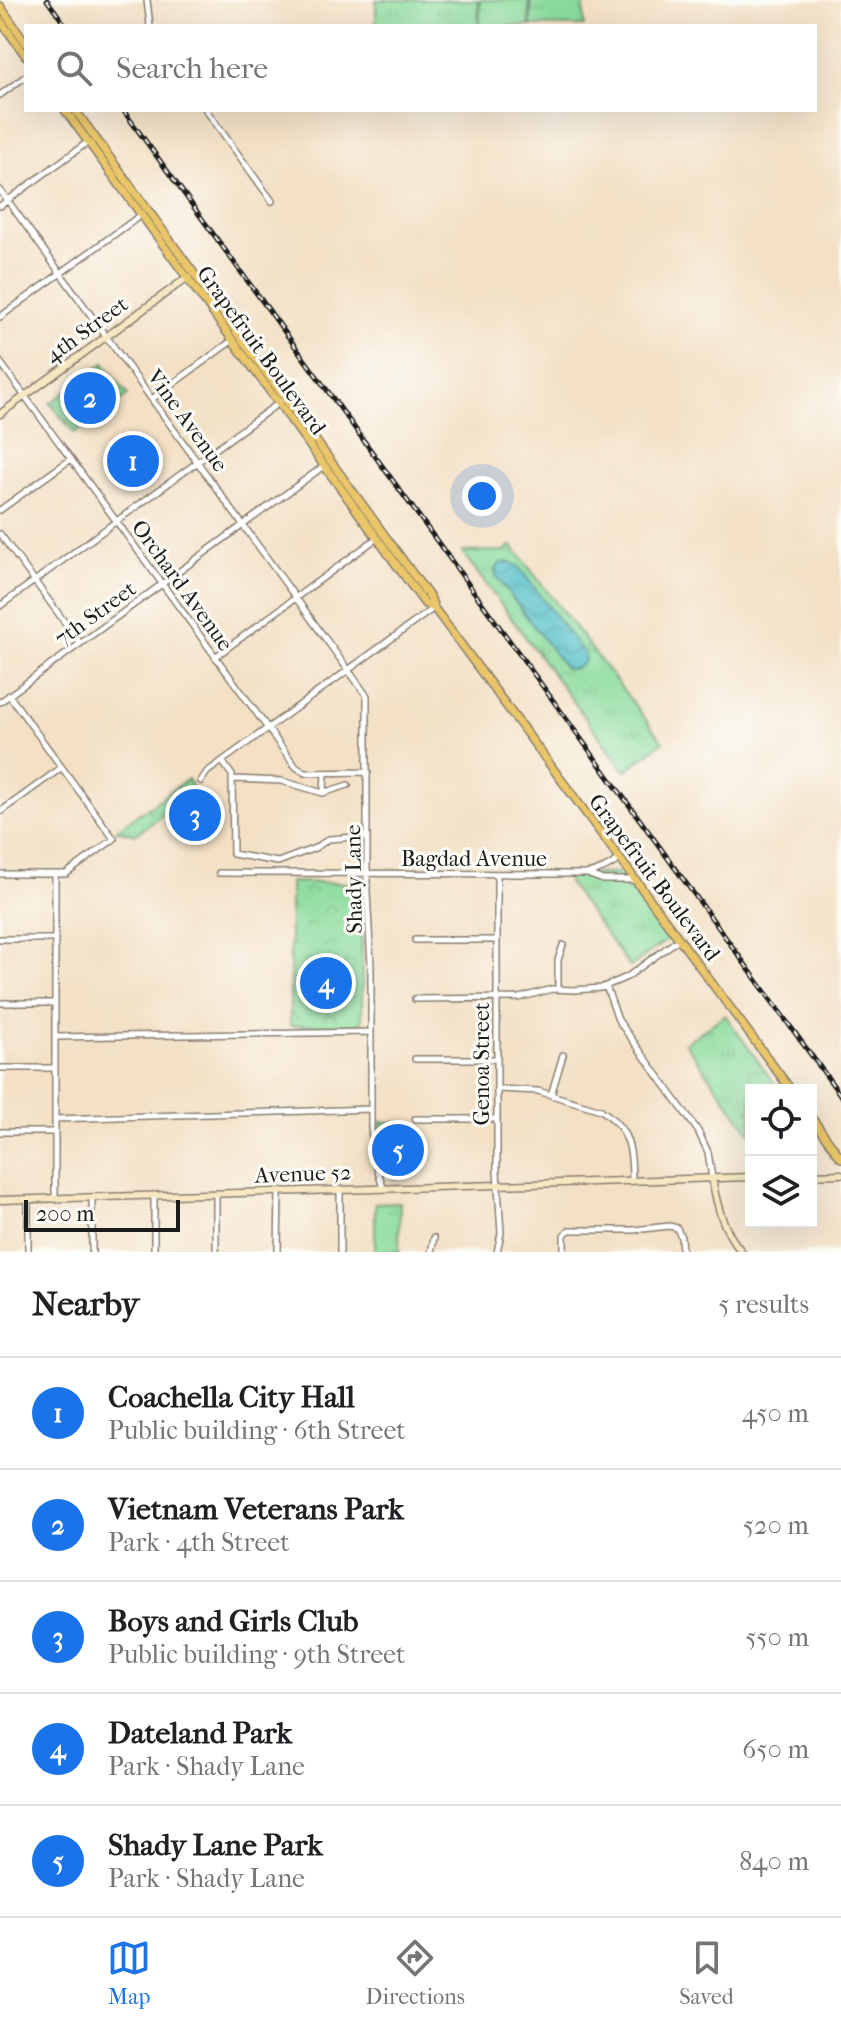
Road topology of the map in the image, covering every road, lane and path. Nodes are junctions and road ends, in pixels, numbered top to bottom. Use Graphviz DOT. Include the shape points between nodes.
graph roads {
  1 [pos="147,0"];
  2 [pos="0,6"];
  3 [pos="0,20"];
  4 [pos="150,24"];
  5 [pos="24,40"];
  6 [pos="24,53"];
  7 [pos="24,77"];
  8 [pos="0,95"];
  9 [pos="66,112"];
  10 [pos="76,112"];
  11 [pos="207,112"];
  12 [pos="88,142"];
  13 [pos="0,190"];
  14 [pos="8,200"];
  15 [pos="272,201"];
  16 [pos="0,206"];
  17 [pos="141,215"];
  18 [pos="60,273"];
  19 [pos="190,276"];
  20 [pos="0,317"];
  21 [pos="106,336"];
  22 [pos="233,340"];
  23 [pos="0,362"];
  24 [pos="24,396"];
  25 [pos="152,399"];
  26 [pos="282,401"];
  27 [pos="0,414"];
  28 [pos="71,459"];
  29 [pos="197,461"];
  30 [pos="324,466"];
  31 [pos="0,510"];
  32 [pos="117,521"];
  33 [pos="243,524"];
  34 [pos="0,534"];
  35 [pos="377,538"];
  36 [pos="34,581"];
  37 [pos="162,584"];
  38 [pos="296,597"];
  39 [pos="0,606"];
  40 [pos="434,608"];
  41 [pos="80,643"];
  42 [pos="215,657"];
  43 [pos="349,670"];
  44 [pos="9,695"];
  45 [pos="0,702"];
  46 [pos="267,729"];
  47 [pos="222,761"];
  48 [pos="61,768"];
  49 [pos="368,772"];
  50 [pos="325,773"];
  51 [pos="232,779"];
  52 [pos="201,781"];
  53 [pos="348,785"];
  54 [pos="324,792"];
  55 [pos="0,812"];
  56 [pos="367,836"];
  57 [pos="620,859"];
  58 [pos="219,873"];
  59 [pos="0,874"];
  60 [pos="55,874"];
  61 [pos="367,874"];
  62 [pos="497,874"];
  63 [pos="586,874"];
  64 [pos="636,880"];
  65 [pos="0,939"];
  66 [pos="55,939"];
  67 [pos="679,939"];
  68 [pos="415,940"];
  69 [pos="497,940"];
  70 [pos="563,945"];
  71 [pos="606,986"];
  72 [pos="558,989"];
  73 [pos="415,999"];
  74 [pos="497,999"];
  75 [pos="0,1003"];
  76 [pos="55,1003"];
  77 [pos="371,1032"];
  78 [pos="55,1037"];
  79 [pos="563,1055"];
  80 [pos="415,1059"];
  81 [pos="497,1059"];
  82 [pos="0,1068"];
  83 [pos="55,1068"];
  84 [pos="787,1084"];
  85 [pos="497,1089"];
  86 [pos="551,1095"];
  87 [pos="371,1109"];
  88 [pos="55,1119"];
  89 [pos="415,1119"];
  90 [pos="497,1119"];
  91 [pos="817,1125"];
  92 [pos="0,1132"];
  93 [pos="55,1132"];
  94 [pos="841,1158"];
  95 [pos="817,1174"];
  96 [pos="841,1174"];
  97 [pos="745,1177"];
  98 [pos="712,1178"];
  99 [pos="632,1181"];
  100 [pos="499,1186"];
  101 [pos="383,1188"];
  102 [pos="340,1190"];
  103 [pos="279,1192"];
  104 [pos="216,1194"];
  105 [pos="154,1196"];
  106 [pos="92,1198"];
  107 [pos="55,1199"];
  108 [pos="0,1200"];
  109 [pos="28,1200"];
  110 [pos="434,1238"];
  111 [pos="28,1252"];
  112 [pos="92,1252"];
  113 [pos="154,1252"];
  114 [pos="216,1252"];
  115 [pos="278,1252"];
  116 [pos="340,1252"];
  117 [pos="431,1252"];
  118 [pos="497,1252"];
  119 [pos="564,1252"];
  120 [pos="682,1252"];
  121 [pos="742,1252"];
  1 -- 4 [label="street"];
  2 -- 5 [label="main road"];
  3 -- 6 [label="main road"];
  7 -- 8 [label="street"];
  9 -- 12 [label="main road, Grapefruit Boulevard"];
  10 -- 19 [label="main road, Grapefruit Boulevard"];
  11 -- 15 [label="street"];
  12 -- 14 [label="street"];
  12 -- 17 [label="main road, Grapefruit Boulevard"];
  13 -- 14 [label="street, Vine Avenue"];
  14 -- 16 [label="street"];
  14 -- 18 [label="street, Vine Avenue"];
  17 -- 18 [label="street"];
  17 -- 19 [label="main road, Grapefruit Boulevard"];
  18 -- 20 [label="street"];
  18 -- 21 [label="street, Vine Avenue"];
  19 -- 21 [label="main road, 4th Street"];
  19 -- 22 [label="main road, Grapefruit Boulevard"];
  19 -- 26 [label="main road, Grapefruit Boulevard"];
  21 -- 24 [label="main road, 4th Street"];
  21 -- 25 [label="street, Vine Avenue"];
  22 -- 25 [label="street"];
  22 -- 26 [label="main road, Grapefruit Boulevard"];
  23 -- 24 [label="street, Orchard Avenue"];
  24 -- 27 [label="main road, 4th Street"];
  24 -- 28 [label="street, Orchard Avenue"];
  25 -- 29 [label="street, Vine Avenue"];
  26 -- 29 [label="street"];
  26 -- 30 [label="main road, Grapefruit Boulevard"];
  26 -- 40 [label="main road, Grapefruit Boulevard"];
  28 -- 31 [label="street"];
  28 -- 32 [label="street, Orchard Avenue"];
  29 -- 32 [label="street"];
  29 -- 33 [label="street, Vine Avenue"];
  30 -- 33 [label="street, 7th Street"];
  30 -- 35 [label="main road, Grapefruit Boulevard"];
  32 -- 36 [label="street"];
  32 -- 37 [label="street, Orchard Avenue"];
  33 -- 37 [label="street, 7th Street"];
  33 -- 38 [label="street, Vine Avenue"];
  34 -- 36 [label="street"];
  35 -- 38 [label="street"];
  35 -- 40 [label="main road, Grapefruit Boulevard" via="425,604"];
  36 -- 39 [label="street"];
  36 -- 41 [label="street"];
  37 -- 41 [label="street, 7th Street"];
  37 -- 42 [label="street, Orchard Avenue"];
  38 -- 42 [label="street"];
  38 -- 43 [label="street, Vine Avenue"];
  40 -- 43 [label="street"];
  40 -- 57 [label="main road, Grapefruit Boulevard"];
  41 -- 44 [label="street, 7th Street"];
  42 -- 46 [label="street, Orchard Avenue"];
  43 -- 46 [label="street"];
  43 -- 49 [label="street, Shady Lane" via="368,698"];
  44 -- 45 [label="street, 7th Street"];
  44 -- 48 [label="street"];
  46 -- 47 [label="street"];
  46 -- 50 [label="street, Orchard Avenue" via="298,770"];
  47 -- 51 [label="street"];
  47 -- 52 [label="street"];
  48 -- 55 [label="street"];
  48 -- 60 [label="street" via="114,839 66,874"];
  49 -- 50 [label="street, Orchard Avenue"];
  49 -- 56 [label="street, Shady Lane"];
  50 -- 54 [label="street"];
  51 -- 54 [label="street" via="275,779"];
  51 -- 56 [label="street" via="233,854 278,862 329,839"];
  53 -- 54 [label="street"];
  56 -- 61 [label="street, Shady Lane"];
  57 -- 63 [label="street, Bagdad Avenue"];
  57 -- 64 [label="main road, Grapefruit Boulevard"];
  58 -- 61 [label="street, Bagdad Avenue"];
  59 -- 60 [label="street"];
  60 -- 66 [label="street"];
  61 -- 62 [label="street, Bagdad Avenue"];
  61 -- 77 [label="street, Shady Lane"];
  62 -- 63 [label="street, Bagdad Avenue"];
  62 -- 69 [label="street, Genoa Street"];
  63 -- 64 [label="street, Bagdad Avenue"];
  64 -- 67 [label="main road, Grapefruit Boulevard"];
  65 -- 66 [label="street"];
  66 -- 76 [label="street"];
  67 -- 71 [label="street"];
  67 -- 84 [label="main road, Grapefruit Boulevard"];
  68 -- 69 [label="street"];
  69 -- 74 [label="street, Genoa Street"];
  70 -- 72 [label="street"];
  71 -- 72 [label="street"];
  71 -- 98 [label="street" via="618,1020 698,1131"];
  72 -- 74 [label="street"];
  73 -- 74 [label="street"];
  74 -- 81 [label="street, Genoa Street"];
  75 -- 76 [label="street"];
  76 -- 78 [label="street"];
  77 -- 78 [label="street"];
  77 -- 87 [label="street, Shady Lane"];
  78 -- 83 [label="street"];
  79 -- 86 [label="street"];
  80 -- 81 [label="street"];
  81 -- 85 [label="street, Genoa Street"];
  82 -- 83 [label="street"];
  83 -- 88 [label="street"];
  85 -- 86 [label="street"];
  85 -- 90 [label="street, Genoa Street"];
  86 -- 99 [label="street" via="601,1110 616,1122 630,1148"];
  87 -- 88 [label="street"];
  87 -- 101 [label="street, Shady Lane" via="372,1146"];
  88 -- 93 [label="street"];
  89 -- 90 [label="street"];
  90 -- 100 [label="street, Genoa Street"];
  91 -- 94 [label="main road"];
  92 -- 93 [label="street"];
  93 -- 107 [label="street"];
  95 -- 96 [label="main road"];
  97 -- 98 [label="main road, Avenue 52"];
  98 -- 99 [label="main road, Avenue 52"];
  98 -- 121 [label="main road" via="722,1222"];
  99 -- 100 [label="main road, Avenue 52"];
  100 -- 101 [label="main road, Avenue 52"];
  100 -- 118 [label="street, Genoa Street"];
  101 -- 102 [label="main road, Avenue 52"];
  102 -- 103 [label="main road, Avenue 52"];
  102 -- 116 [label="street"];
  103 -- 104 [label="main road, Avenue 52"];
  103 -- 115 [label="street"];
  104 -- 105 [label="main road, Avenue 52"];
  104 -- 114 [label="street"];
  105 -- 106 [label="main road, Avenue 52"];
  105 -- 113 [label="street"];
  106 -- 107 [label="main road, Avenue 52"];
  106 -- 112 [label="street"];
  107 -- 109 [label="main road, Avenue 52"];
  108 -- 109 [label="main road, Avenue 52"];
  109 -- 111 [label="street"];
  110 -- 117 [label="street"];
  119 -- 120 [label="street" via="566,1232 572,1229 669,1226 677,1228"];
}
